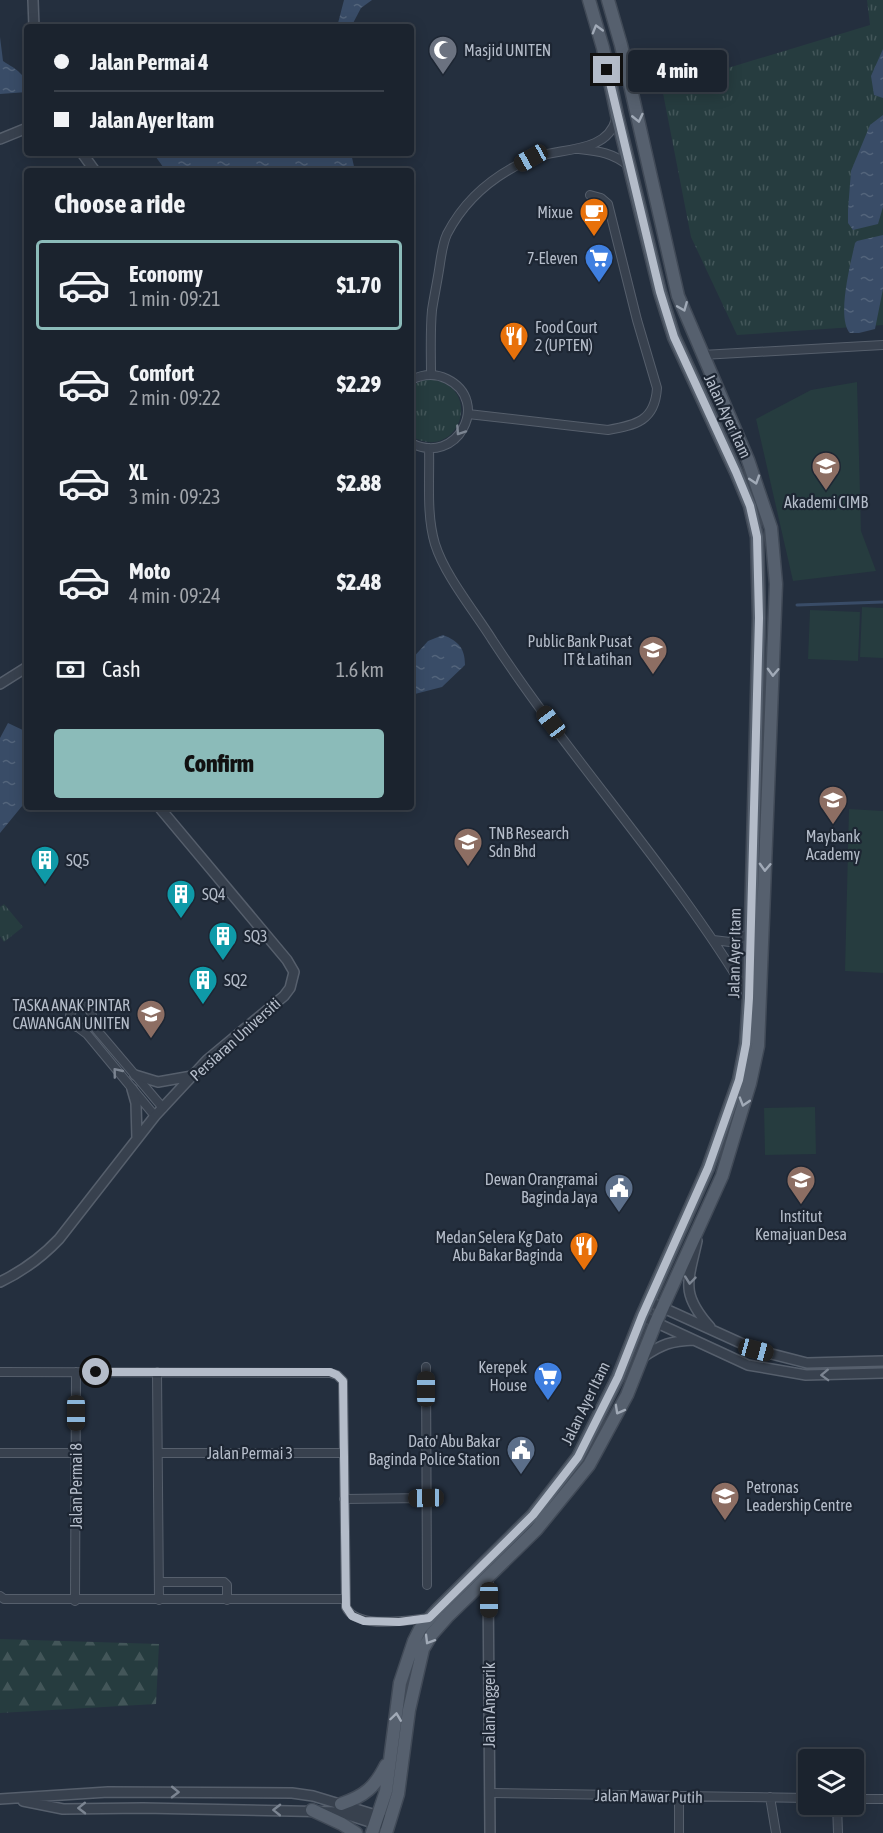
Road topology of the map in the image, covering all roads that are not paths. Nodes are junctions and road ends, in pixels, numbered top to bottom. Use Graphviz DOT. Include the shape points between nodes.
graph roads {
  1 [pos="33,0"];
  2 [pos="589,0"];
  3 [pos="608,0"];
  4 [pos="34,24"];
  5 [pos="617,115"];
  6 [pos="24,129"];
  7 [pos="0,139"];
  8 [pos="577,148"];
  9 [pos="630,167"];
  10 [pos="590,195"];
  11 [pos="883,345"];
  12 [pos="702,356"];
  13 [pos="431,375"];
  14 [pos="414,379"];
  15 [pos="468,414"];
  16 [pos="414,444"];
  17 [pos="429,448"];
  18 [pos="24,669"];
  19 [pos="15,674"];
  20 [pos="24,676"];
  21 [pos="0,684"];
  22 [pos="162,810"];
  23 [pos="750,934"];
  24 [pos="713,940"];
  25 [pos="749,998"];
  26 [pos="91,1020"];
  27 [pos="79,1028"];
  28 [pos="135,1076"];
  29 [pos="192,1076"];
  30 [pos="132,1089"];
  31 [pos="163,1108"];
  32 [pos="155,1116"];
  33 [pos="137,1139"];
  34 [pos="700,1224"];
  35 [pos="0,1282"];
  36 [pos="648,1301"];
  37 [pos="663,1308"];
  38 [pos="642,1316"];
  39 [pos="656,1322"];
  40 [pos="712,1330"];
  41 [pos="696,1340"];
  42 [pos="642,1357"];
  43 [pos="883,1361"];
  44 [pos="426,1367"];
  45 [pos="0,1372"];
  46 [pos="76,1372"];
  47 [pos="157,1372"];
  48 [pos="883,1373"];
  49 [pos="0,1453"];
  50 [pos="76,1453"];
  51 [pos="158,1454"];
  52 [pos="343,1454"];
  53 [pos="426,1498"];
  54 [pos="344,1499"];
  55 [pos="488,1577"];
  56 [pos="159,1582"];
  57 [pos="427,1585"];
  58 [pos="0,1596"];
  59 [pos="346,1599"];
  60 [pos="75,1600"];
  61 [pos="159,1600"];
  62 [pos="227,1600"];
  63 [pos="429,1618"];
  64 [pos="399,1622"];
  65 [pos="414,1641"];
  66 [pos="391,1757"];
  67 [pos="142,1792"];
  68 [pos="490,1793"];
  69 [pos="679,1796"];
  70 [pos="770,1797"];
  71 [pos="11,1798"];
  72 [pos="798,1798"];
  73 [pos="0,1799"];
  74 [pos="864,1799"];
  75 [pos="883,1799"];
  76 [pos="341,1804"];
  77 [pos="143,1808"];
  78 [pos="312,1810"];
  79 [pos="837,1815"];
  80 [pos="380,1826"];
  81 [pos="356,1833"];
  82 [pos="490,1833"];
  83 [pos="679,1833"];
  84 [pos="776,1833"];
  85 [pos="838,1833"];
  1 -- 4 [label="street"];
  5 -- 2 [label="main road, Jalan Ayer Itam, one-way"];
  3 -- 12 [label="main road, Jalan Ayer Itam, one-way" via="678,296"];
  5 -- 8 [label="street" via="613,130 605,138"];
  5 -- 9 [label="main road, Jalan Ayer Itam"];
  6 -- 7 [label="street"];
  8 -- 9 [label="street" via="604,152"];
  8 -- 13 [label="street" via="531,158 490,181 460,211 442,251 432,312"];
  9 -- 23 [label="main road, Jalan Ayer Itam" via="674,337 740,480 757,537 759,618"];
  10 -- 15 [label="street" via="608,204 657,388 652,410 640,422 608,430"];
  11 -- 12 [label="street"];
  12 -- 34 [label="main road, Jalan Ayer Itam, one-way" via="748,460 771,528 776,584 758,1046 722,1176"];
  13 -- 14 [label="street"];
  13 -- 15 [label="street" via="456,384 464,395"];
  15 -- 17 [label="street, one-way" via="462,432 453,441"];
  16 -- 17 [label="street"];
  17 -- 24 [label="street" via="431,519 442,562 510,667"];
  18 -- 19 [label="street"];
  19 -- 20 [label="street"];
  19 -- 21 [label="street"];
  22 -- 29 [label="street, Persiaran Universiti" via="294,972 284,996"];
  23 -- 24 [label="street" via="730,942"];
  23 -- 25 [label="main road, Jalan Ayer Itam"];
  24 -- 25 [label="street"];
  25 -- 36 [label="main road, Jalan Ayer Itam" via="739,1080 708,1168"];
  26 -- 27 [label="street"];
  26 -- 27 [label="street" via="86,1007 75,1008 70,1021"];
  26 -- 28 [label="street"];
  30 -- 27 [label="street, one-way"];
  28 -- 29 [label="street" via="158,1082"];
  28 -- 31 [label="street"];
  29 -- 31 [label="street, Persiaran Universiti"];
  30 -- 32 [label="street"];
  30 -- 33 [label="street"];
  31 -- 32 [label="street, Persiaran Universiti"];
  32 -- 33 [label="street, Persiaran Universiti"];
  33 -- 35 [label="street, Persiaran Universiti" via="59,1239 35,1262"];
  34 -- 37 [label="main road, Jalan Ayer Itam"];
  34 -- 40 [label="street, one-way" via="688,1285 696,1311"];
  36 -- 37 [label="street"];
  36 -- 38 [label="main road, Jalan Ayer Itam"];
  37 -- 39 [label="main road, Jalan Ayer Itam"];
  37 -- 40 [label="street"];
  38 -- 39 [label="street"];
  38 -- 63 [label="main road, Jalan Ayer Itam" via="618,1377 578,1457 533,1515"];
  39 -- 41 [label="street"];
  39 -- 42 [label="main road, Jalan Ayer Itam"];
  40 -- 43 [label="street" via="756,1350 807,1363"];
  41 -- 42 [label="street" via="674,1341"];
  48 -- 41 [label="street, one-way" via="806,1375 748,1365"];
  42 -- 55 [label="main road, Jalan Ayer Itam, one-way" via="627,1395 589,1465 536,1530"];
  44 -- 53 [label="street"];
  45 -- 46 [label="street"];
  46 -- 47 [label="street"];
  46 -- 50 [label="street, Jalan Permai 8"];
  47 -- 51 [label="street"];
  47 -- 52 [label="street" via="337,1375 343,1381"];
  49 -- 50 [label="street"];
  50 -- 60 [label="street, Jalan Permai 8"];
  51 -- 52 [label="street, Jalan Permai 3"];
  51 -- 56 [label="street"];
  52 -- 54 [label="street"];
  53 -- 54 [label="street"];
  53 -- 57 [label="street"];
  54 -- 59 [label="street"];
  55 -- 68 [label="street, Jalan Anggerik"];
  55 -- 80 [label="main road, Jalan Ayer Itam, one-way" via="447,1617 423,1649 411,1697 398,1794"];
  56 -- 61 [label="street"];
  56 -- 62 [label="street" via="224,1582"];
  58 -- 60 [label="street"];
  59 -- 62 [label="street"];
  59 -- 64 [label="street" via="348,1612 357,1619"];
  60 -- 61 [label="street"];
  61 -- 62 [label="street"];
  63 -- 64 [label="street"];
  63 -- 65 [label="main road, Jalan Ayer Itam"];
  64 -- 65 [label="street" via="411,1628"];
  66 -- 65 [label="main road, Jalan Ayer Itam, one-way" via="400,1683"];
  66 -- 76 [label="main road" via="378,1782 356,1799"];
  66 -- 80 [label="main road, Jalan Ayer Itam"];
  67 -- 71 [label="street"];
  67 -- 76 [label="street, one-way" via="292,1793"];
  67 -- 77 [label="street"];
  68 -- 69 [label="street, Jalan Mawar Putih"];
  68 -- 82 [label="street, Jalan Anggerik"];
  69 -- 70 [label="street, Jalan Mawar Putih"];
  69 -- 83 [label="street"];
  70 -- 72 [label="street, Jalan Mawar Putih"];
  70 -- 84 [label="street"];
  71 -- 73 [label="street"];
  77 -- 71 [label="street, one-way" via="63,1809"];
  74 -- 75 [label="street"];
  76 -- 80 [label="street"];
  78 -- 77 [label="street, one-way"];
  78 -- 80 [label="street" via="339,1812"];
  78 -- 81 [label="main road"];
  79 -- 85 [label="street"];
}
